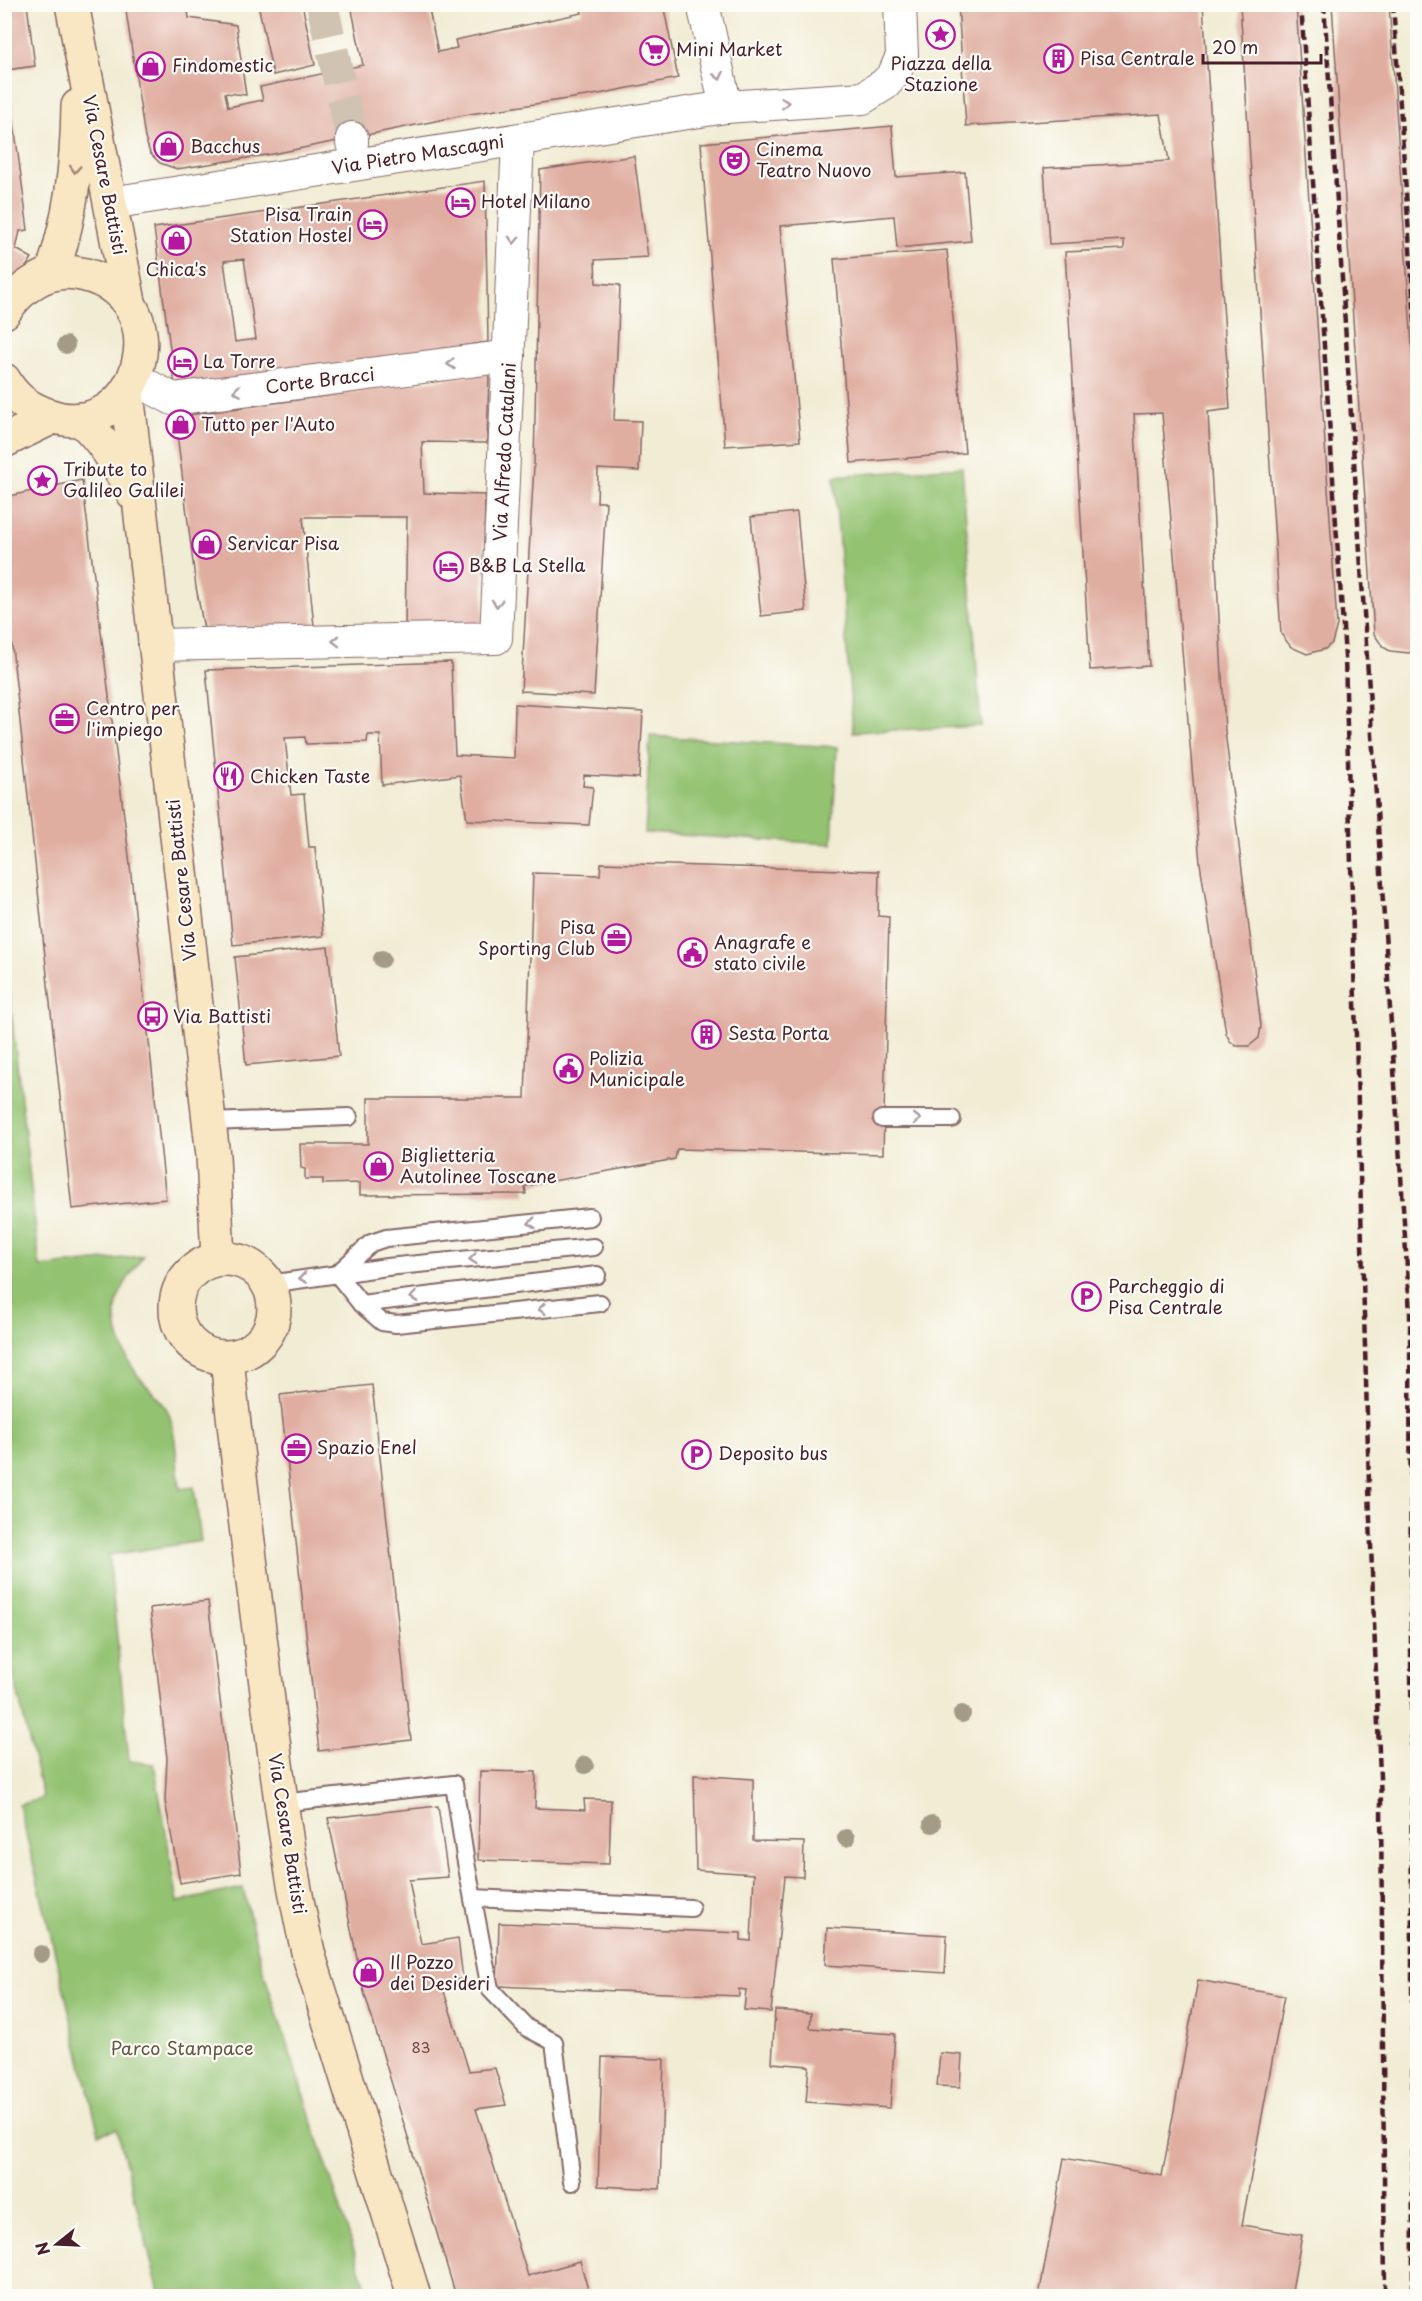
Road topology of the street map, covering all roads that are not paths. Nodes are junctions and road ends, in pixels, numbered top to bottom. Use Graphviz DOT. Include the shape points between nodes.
graph roads {
  1 [pos="72,4"];
  2 [pos="703,4"];
  3 [pos="900,4"];
  4 [pos="79,48"];
  5 [pos="726,107"];
  6 [pos="518,140"];
  7 [pos="111,204"];
  8 [pos="52,274"];
  9 [pos="129,302"];
  10 [pos="4,312"];
  11 [pos="509,356"];
  12 [pos="4,380"];
  13 [pos="131,386"];
  14 [pos="67,418"];
  15 [pos="4,441"];
  16 [pos="138,502"];
  17 [pos="154,645"];
  18 [pos="349,1117"];
  19 [pos="882,1119"];
  20 [pos="952,1119"];
  21 [pos="209,1122"];
  22 [pos="590,1217"];
  23 [pos="594,1247"];
  24 [pos="218,1259"];
  25 [pos="338,1274"];
  26 [pos="597,1275"];
  27 [pos="269,1284"];
  28 [pos="361,1304"];
  29 [pos="600,1304"];
  30 [pos="227,1358"];
  31 [pos="281,1803"];
  32 [pos="473,1898"];
  33 [pos="691,1908"];
  34 [pos="572,2182"];
  35 [pos="414,2296"];
  1 -- 4 [label="main road, Via Cesare Battisti"];
  2 -- 5 [label="street, one-way"];
  5 -- 3 [label="street, one-way" via="863,98 873,93 894,74 902,56"];
  4 -- 7 [label="main road, Via Cesare Battisti"];
  4 -- 8 [label="main road, Via Cesare Battisti, one-way" via="72,203"];
  5 -- 6 [label="street, Via Pietro Mascagni"];
  6 -- 7 [label="street, Via Pietro Mascagni"];
  6 -- 11 [label="street, Via Alfredo Catalani, one-way"];
  7 -- 9 [label="main road, Via Cesare Battisti"];
  8 -- 9 [label="main road" via="73,272 94,277"];
  8 -- 10 [label="main road" via="32,282"];
  9 -- 13 [label="main road, Via Cesare Battisti" via="142,340 141,360"];
  11 -- 13 [label="street, Corte Bracci, one-way" via="173,399"];
  11 -- 17 [label="street, Via Alfredo Catalani, one-way" via="496,638"];
  12 -- 14 [label="main road" via="33,410"];
  13 -- 14 [label="main road" via="114,405 91,417"];
  13 -- 16 [label="main road, Via Cesare Battisti"];
  14 -- 15 [label="main road"];
  14 -- 16 [label="main road, Via Cesare Battisti" via="96,434 111,452"];
  16 -- 17 [label="main road, Via Cesare Battisti"];
  17 -- 21 [label="main road, Via Cesare Battisti"];
  18 -- 21 [label="lane"];
  19 -- 20 [label="lane, one-way"];
  21 -- 24 [label="main road, Via Cesare Battisti"];
  22 -- 25 [label="lane, one-way" via="386,1238 371,1243"];
  23 -- 25 [label="lane, one-way"];
  24 -- 27 [label="main road" via="246,1263"];
  24 -- 30 [label="main road" via="198,1266 186,1276 175,1307 177,1323 196,1349"];
  25 -- 27 [label="lane, one-way"];
  25 -- 28 [label="lane"];
  26 -- 28 [label="lane, one-way"];
  27 -- 30 [label="main road" via="274,1301 267,1333 243,1355"];
  29 -- 28 [label="lane, one-way" via="396,1324 382,1322"];
  30 -- 31 [label="main road, Via Cesare Battisti"];
  31 -- 32 [label="lane" via="454,1784"];
  31 -- 35 [label="main road, Via Cesare Battisti" via="309,1956"];
  32 -- 33 [label="lane"];
  32 -- 34 [label="lane" via="490,1989 527,2028 554,2042"];
}
